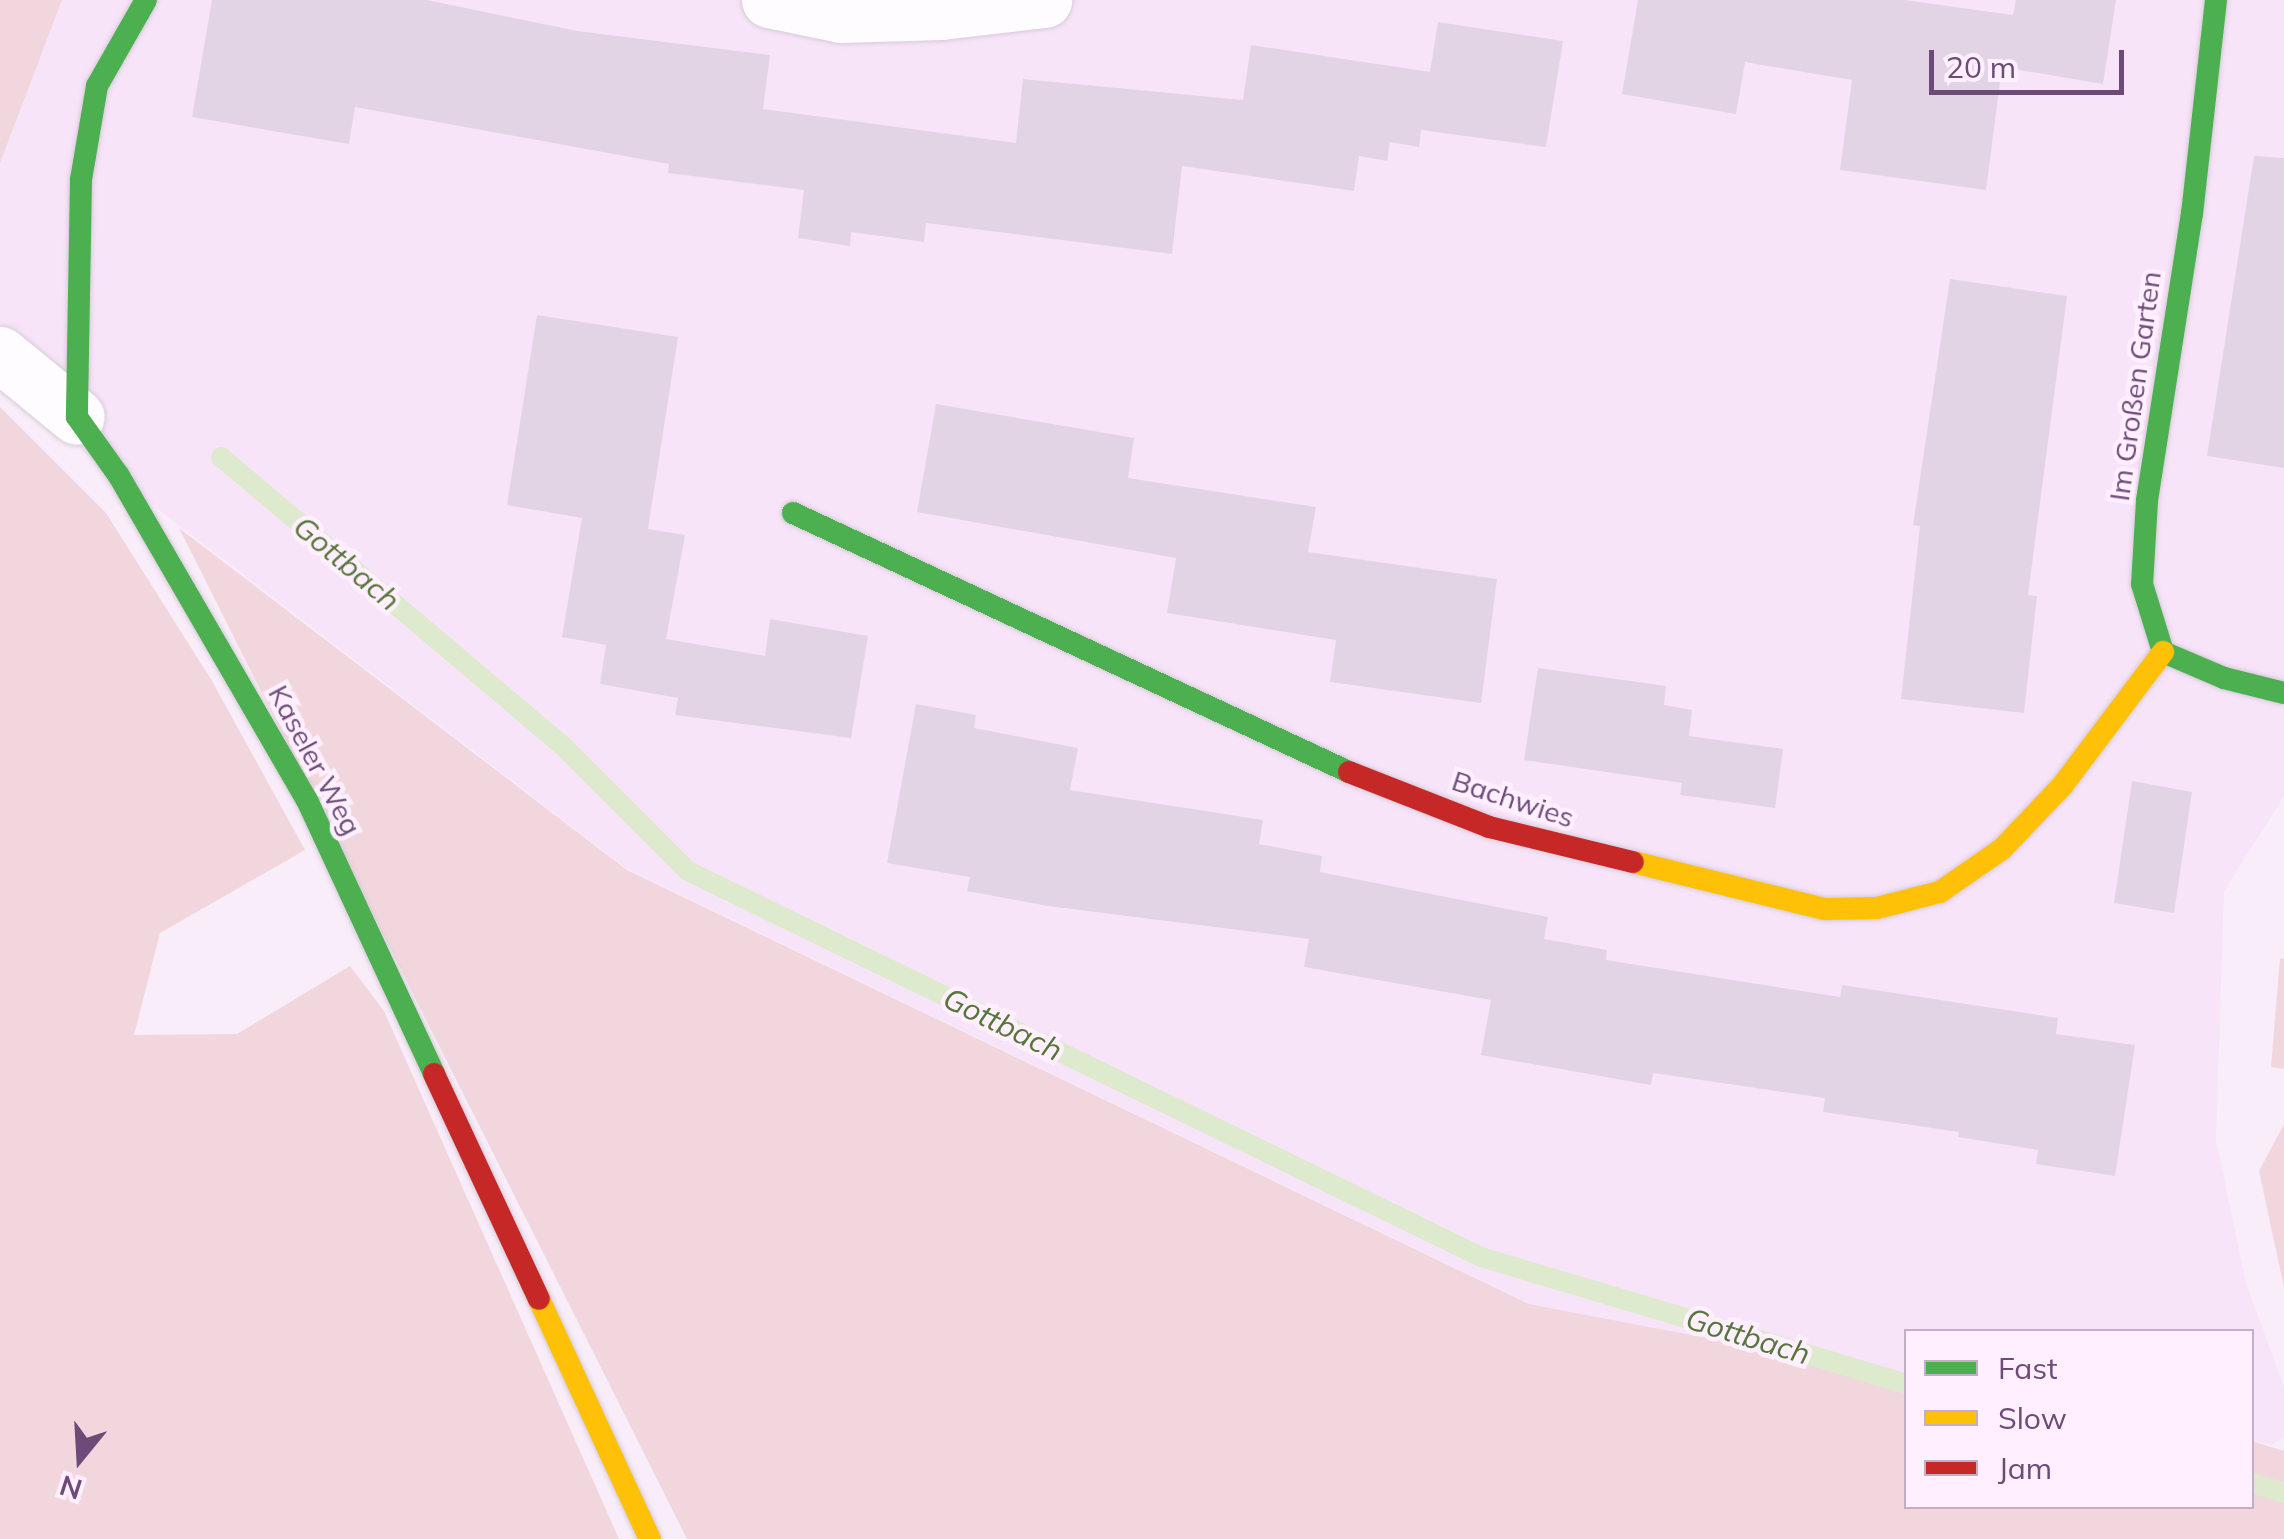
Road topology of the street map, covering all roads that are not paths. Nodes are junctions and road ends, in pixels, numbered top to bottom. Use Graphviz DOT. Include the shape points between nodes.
graph roads {
  1 [pos="146,0"];
  2 [pos="769,0"];
  3 [pos="1044,0"];
  4 [pos="2216,0"];
  5 [pos="942,6"];
  6 [pos="0,354"];
  7 [pos="77,417"];
  8 [pos="793,513"];
  9 [pos="2164,652"];
  10 [pos="2284,693"];
  11 [pos="650,1539"];
  1 -- 7 [label="street" via="97,86 81,180"];
  2 -- 5 [label="street" via="841,15"];
  3 -- 5 [label="street"];
  4 -- 9 [label="street, Im Großen Garten" via="2147,501 2142,584"];
  6 -- 7 [label="street"];
  7 -- 11 [label="street, Kaseler Weg" via="119,476 308,800"];
  8 -- 9 [label="street, Bachwies" via="1324,762 1489,828 1824,909 1877,908 1940,892 2002,849 2062,786"];
  9 -- 10 [label="street" via="2224,678"];
}
